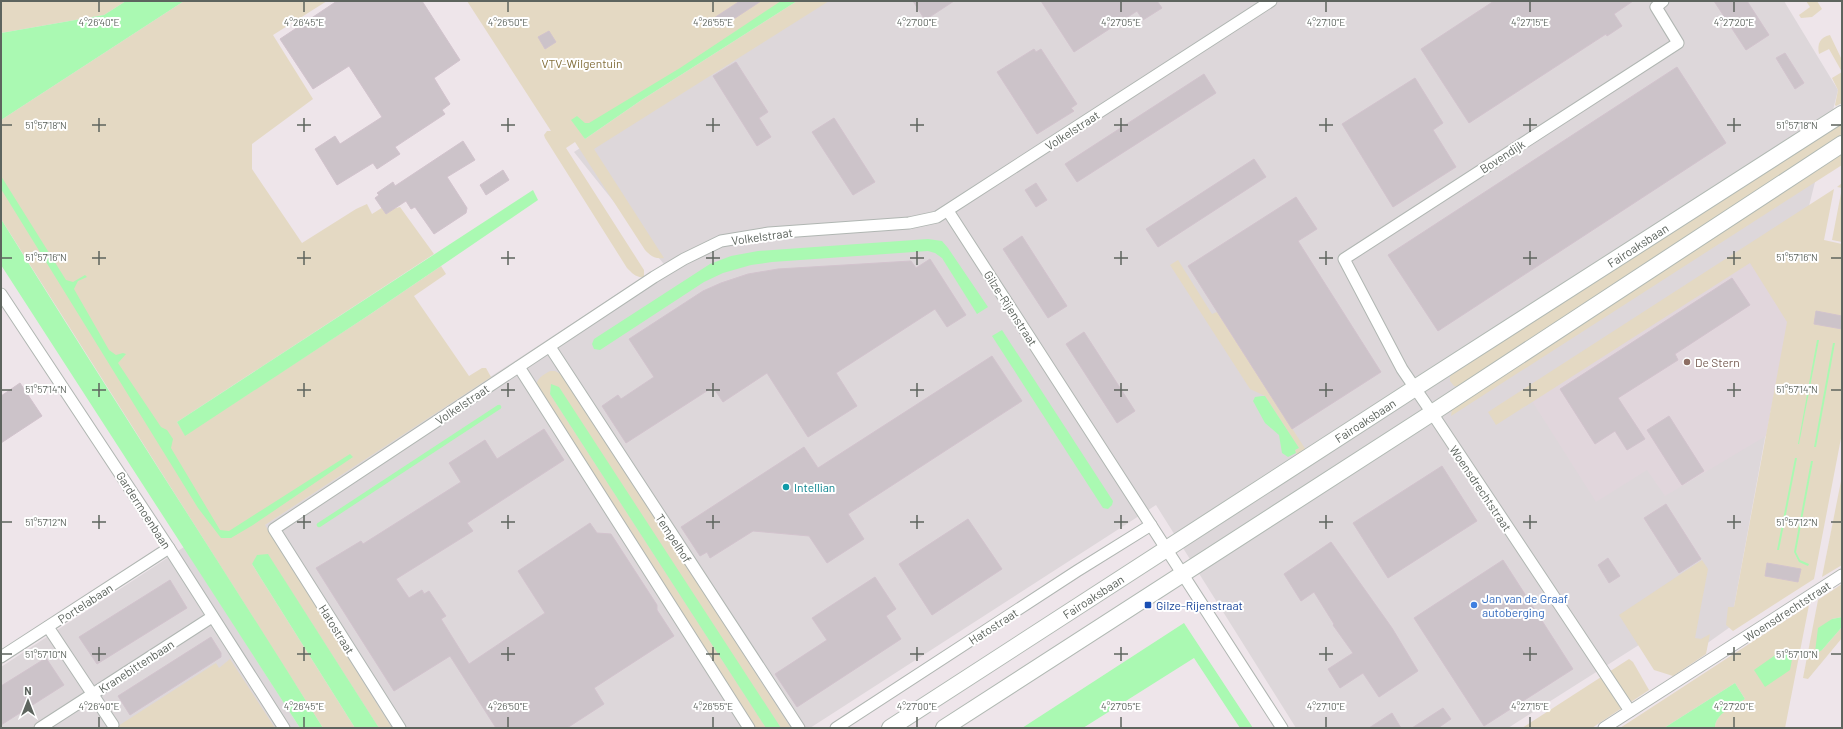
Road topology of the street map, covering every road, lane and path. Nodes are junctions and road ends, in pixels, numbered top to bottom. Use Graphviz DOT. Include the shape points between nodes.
graph roads {
  1 [pos="1271,1"];
  2 [pos="1663,1"];
  3 [pos="1842,114"];
  4 [pos="1842,144"];
  5 [pos="948,211"];
  6 [pos="1344,259"];
  7 [pos="1,294"];
  8 [pos="550,347"];
  9 [pos="519,367"];
  10 [pos="1415,388"];
  11 [pos="1432,413"];
  12 [pos="1151,525"];
  13 [pos="274,529"];
  14 [pos="169,548"];
  15 [pos="1166,548"];
  16 [pos="1183,574"];
  17 [pos="1842,575"];
  18 [pos="212,616"];
  19 [pos="48,627"];
  20 [pos="1,657"];
  21 [pos="93,694"];
  22 [pos="1630,711"];
  23 [pos="113,725"];
  24 [pos="40,728"];
  25 [pos="284,728"];
  26 [pos="400,728"];
  27 [pos="749,728"];
  28 [pos="799,728"];
  29 [pos="836,728"];
  30 [pos="890,728"];
  31 [pos="944,728"];
  32 [pos="1282,728"];
  33 [pos="1604,728"];
  1 -- 5 [label="street, Volkelstraat"];
  2 -- 6 [label="street, Bovendijk" via="1656,7 1678,43"];
  3 -- 10 [label="main road, Fairoaksbaan"];
  4 -- 11 [label="main road"];
  5 -- 8 [label="street, Volkelstraat" via="937,217 910,223 769,233 721,241 654,277"];
  5 -- 12 [label="street, Gilze-Rijenstraat"];
  6 -- 10 [label="street, Woensdrechtstraat" via="1402,369"];
  7 -- 14 [label="street, Gardermoenbaan"];
  8 -- 9 [label="street, Volkelstraat"];
  8 -- 28 [label="street, Tempelhof"];
  9 -- 13 [label="street, Volkelstraat"];
  9 -- 27 [label="street"];
  10 -- 11 [label="street, Woensdrechtstraat"];
  10 -- 15 [label="main road, Fairoaksbaan"];
  11 -- 16 [label="main road"];
  11 -- 22 [label="street, Woensdrechtstraat"];
  12 -- 15 [label="street, Gilze-Rijenstraat"];
  12 -- 29 [label="street, Hatostraat"];
  13 -- 26 [label="street, Hatostraat"];
  14 -- 18 [label="street, Gardermoenbaan"];
  14 -- 19 [label="street, Portelabaan"];
  15 -- 16 [label="street, Gilze-Rijenstraat"];
  15 -- 30 [label="main road, Fairoaksbaan"];
  16 -- 31 [label="main road"];
  16 -- 32 [label="street, Gilze-Rijenstraat"];
  17 -- 22 [label="street, Woensdrechtstraat"];
  18 -- 21 [label="street, Kranebittenbaan"];
  18 -- 25 [label="street, Gardermoenbaan"];
  19 -- 20 [label="street, Portelabaan"];
  19 -- 21 [label="street"];
  21 -- 23 [label="street"];
  21 -- 24 [label="street, Kranebittenbaan"];
  22 -- 33 [label="street, Woensdrechtstraat"];
}
